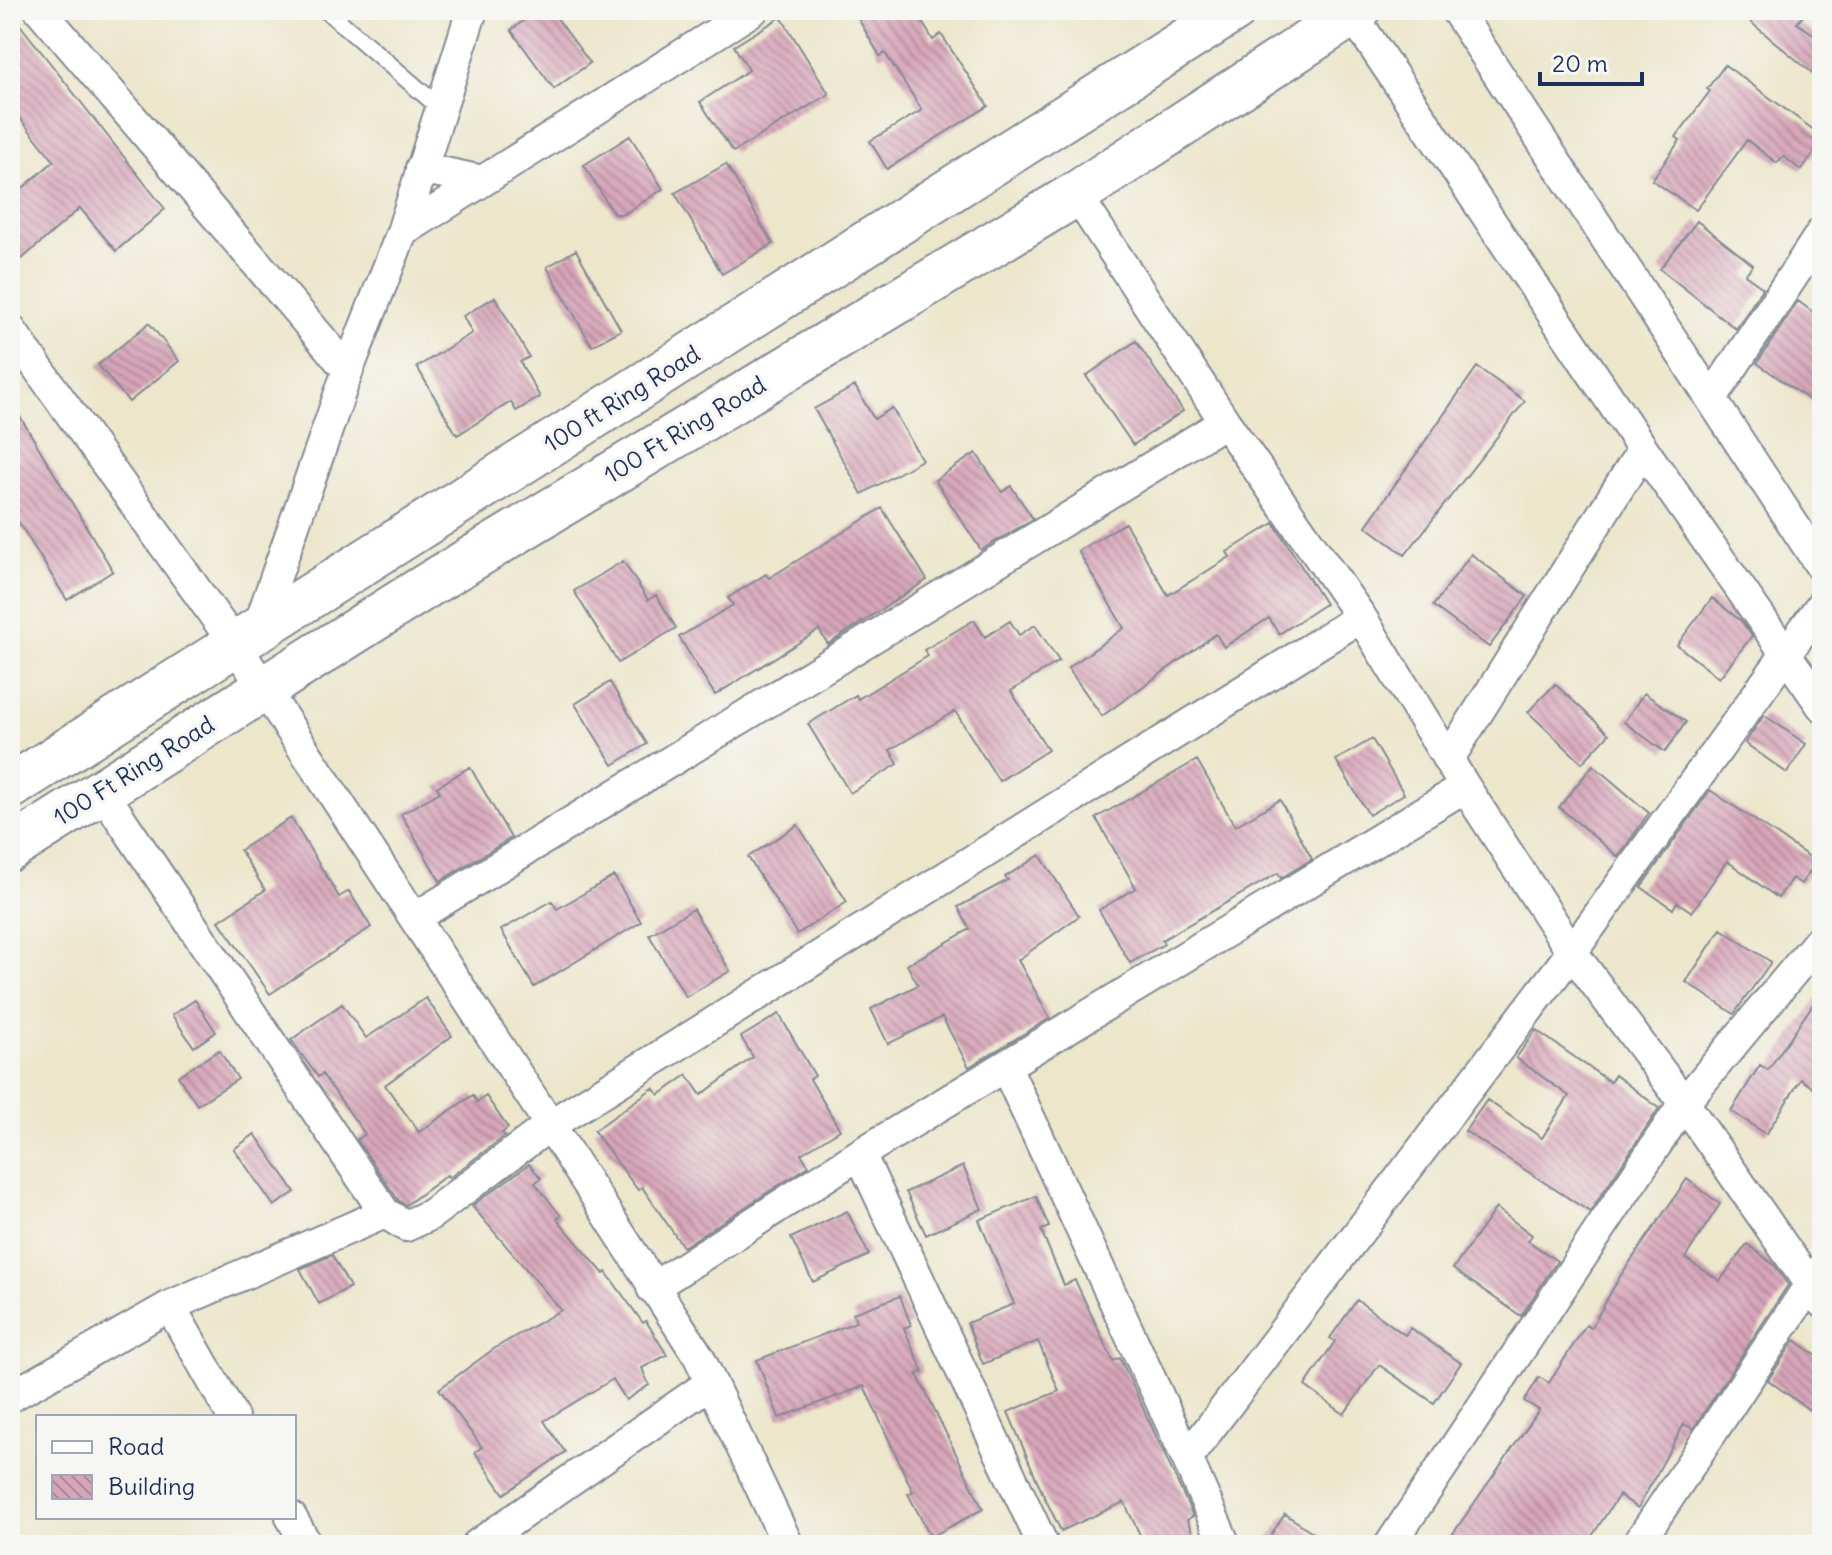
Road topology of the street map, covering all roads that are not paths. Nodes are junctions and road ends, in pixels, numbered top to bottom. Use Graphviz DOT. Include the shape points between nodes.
graph roads {
  1 [pos="40,10"];
  2 [pos="326,10"];
  3 [pos="472,10"];
  4 [pos="753,10"];
  5 [pos="1234,10"];
  6 [pos="1456,10"];
  7 [pos="1355,12"];
  8 [pos="439,107"];
  9 [pos="421,168"];
  10 [pos="482,181"];
  11 [pos="1076,194"];
  12 [pos="402,232"];
  13 [pos="1822,232"];
  14 [pos="10,329"];
  15 [pos="19,360"];
  16 [pos="348,370"];
  17 [pos="1712,398"];
  18 [pos="1225,422"];
  19 [pos="1643,449"];
  20 [pos="1822,568"];
  21 [pos="1822,604"];
  22 [pos="1361,617"];
  23 [pos="245,637"];
  24 [pos="1786,654"];
  25 [pos="264,689"];
  26 [pos="1822,706"];
  27 [pos="1448,760"];
  28 [pos="10,787"];
  29 [pos="1465,787"];
  30 [pos="102,791"];
  31 [pos="10,849"];
  32 [pos="416,917"];
  33 [pos="1822,937"];
  34 [pos="1572,952"];
  35 [pos="1006,1067"];
  36 [pos="1684,1103"];
  37 [pos="550,1125"];
  38 [pos="860,1154"];
  39 [pos="385,1213"];
  40 [pos="1818,1284"];
  41 [pos="652,1288"];
  42 [pos="170,1306"];
  43 [pos="709,1384"];
  44 [pos="10,1397"];
  45 [pos="232,1415"];
  46 [pos="1187,1458"];
  47 [pos="292,1519"];
  48 [pos="307,1545"];
  49 [pos="477,1545"];
  50 [pos="788,1545"];
  51 [pos="1043,1545"];
  52 [pos="1225,1545"];
  53 [pos="1390,1545"];
  54 [pos="1637,1545"];
  1 -- 16 [label="street"];
  2 -- 8 [label="lane"];
  3 -- 8 [label="street"];
  4 -- 10 [label="street"];
  5 -- 23 [label="main road, 100 ft Ring Road"];
  6 -- 17 [label="street"];
  7 -- 11 [label="main road, 100 Ft Ring Road"];
  7 -- 19 [label="street"];
  8 -- 9 [label="street"];
  9 -- 10 [label="street"];
  9 -- 12 [label="street"];
  10 -- 12 [label="street"];
  11 -- 18 [label="street"];
  11 -- 25 [label="main road, 100 Ft Ring Road"];
  12 -- 16 [label="street"];
  13 -- 17 [label="street"];
  14 -- 15 [label="street"];
  15 -- 23 [label="street"];
  16 -- 23 [label="street"];
  17 -- 20 [label="street"];
  18 -- 22 [label="street"];
  18 -- 32 [label="street"];
  19 -- 24 [label="street"];
  19 -- 27 [label="street"];
  21 -- 24 [label="street"];
  22 -- 27 [label="street"];
  22 -- 37 [label="street"];
  23 -- 25 [label="street"];
  23 -- 28 [label="main road, 100 ft Ring Road"];
  24 -- 26 [label="street"];
  24 -- 34 [label="street"];
  25 -- 30 [label="main road, 100 Ft Ring Road"];
  25 -- 32 [label="street"];
  27 -- 29 [label="street"];
  29 -- 34 [label="street"];
  29 -- 35 [label="street"];
  30 -- 31 [label="main road, 100 Ft Ring Road"];
  30 -- 39 [label="street"];
  32 -- 37 [label="street"];
  33 -- 36 [label="street"];
  34 -- 36 [label="street"];
  34 -- 46 [label="street"];
  35 -- 38 [label="street"];
  35 -- 46 [label="street"];
  36 -- 40 [label="street"];
  36 -- 53 [label="street"];
  37 -- 39 [label="street" via="418,1223 406,1226"];
  37 -- 41 [label="street"];
  38 -- 41 [label="street"];
  38 -- 51 [label="street"];
  39 -- 42 [label="street"];
  40 -- 54 [label="street"];
  41 -- 43 [label="street" via="699,1357"];
  42 -- 44 [label="street"];
  42 -- 45 [label="street"];
  43 -- 49 [label="street"];
  43 -- 50 [label="street"];
  46 -- 52 [label="street"];
  47 -- 48 [label="street"];
}
